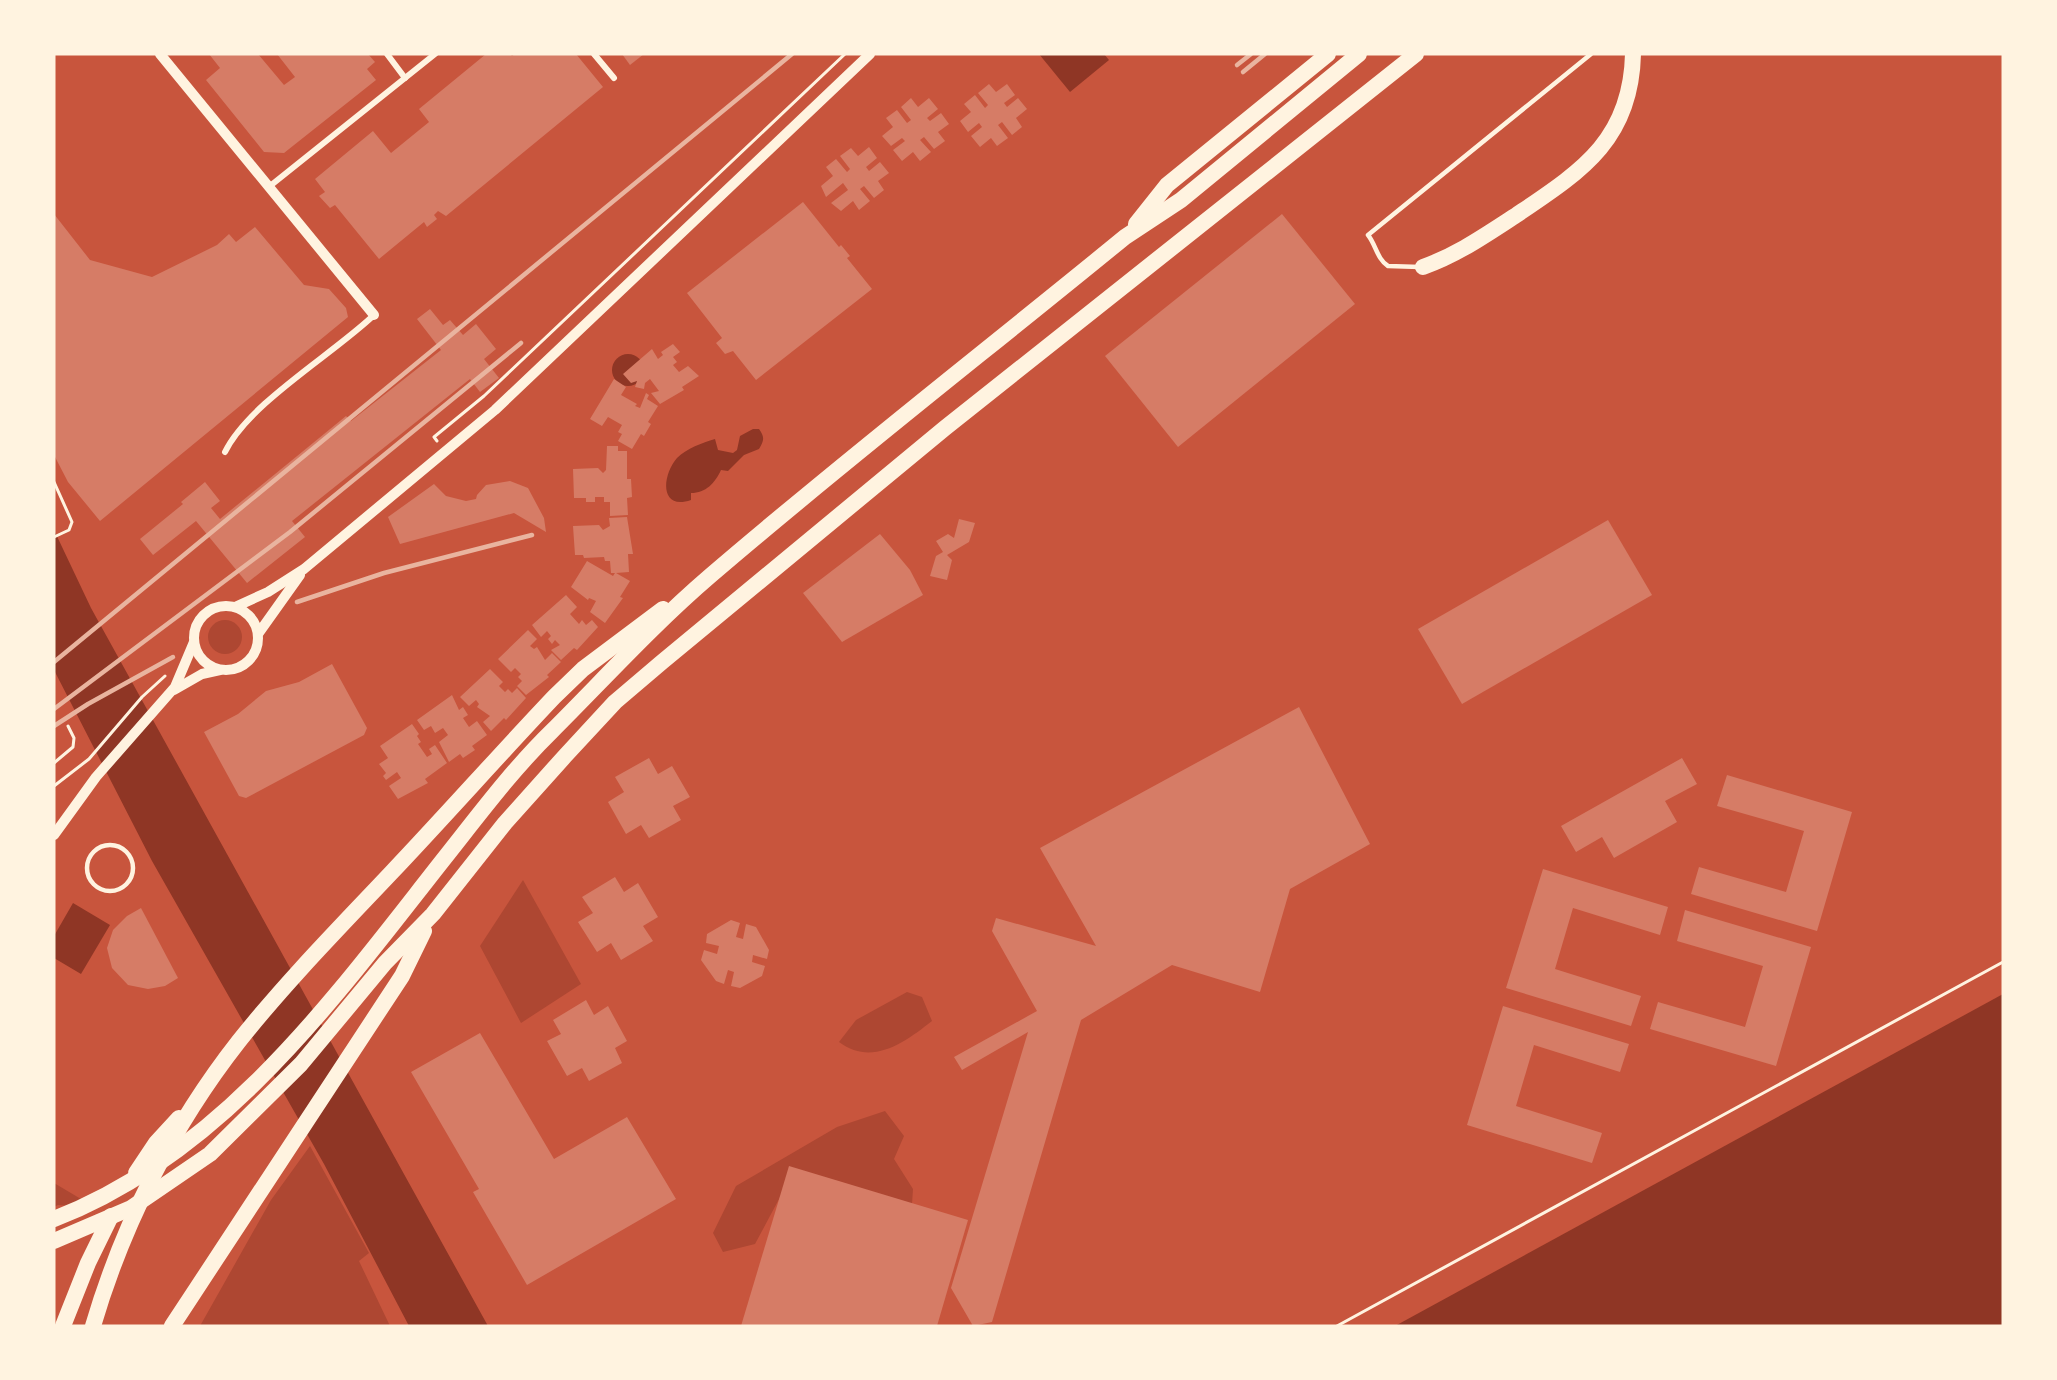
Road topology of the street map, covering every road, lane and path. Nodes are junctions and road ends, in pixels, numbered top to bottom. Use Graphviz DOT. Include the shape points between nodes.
graph roads {
  1 [pos="160,54"];
  2 [pos="387,54"];
  3 [pos="435,54"];
  4 [pos="594,54"];
  5 [pos="845,54"];
  6 [pos="870,54"];
  7 [pos="1328,54"];
  8 [pos="1359,54"];
  9 [pos="1416,54"];
  10 [pos="1591,54"];
  11 [pos="1633,54"];
  12 [pos="405,78"];
  13 [pos="614,78"];
  14 [pos="270,186"];
  15 [pos="1125,237"];
  16 [pos="1423,267"];
  17 [pos="374,315"];
  18 [pos="438,442"];
  19 [pos="225,452"];
  20 [pos="54,482"];
  21 [pos="54,537"];
  22 [pos="304,569"];
  23 [pos="707,578"];
  24 [pos="235,607"];
  25 [pos="258,634"];
  26 [pos="194,642"];
  27 [pos="221,669"];
  28 [pos="170,675"];
  29 [pos="170,694"];
  30 [pos="68,726"];
  31 [pos="54,763"];
  32 [pos="54,786"];
  33 [pos="54,835"];
  34 [pos="90,881"];
  35 [pos="433,914"];
  36 [pos="2003,962"];
  37 [pos="194,1106"];
  38 [pos="54,1219"];
  39 [pos="54,1241"];
  40 [pos="188,1303"];
  41 [pos="63,1326"];
  42 [pos="93,1326"];
  43 [pos="172,1326"];
  44 [pos="181,1326"];
  45 [pos="1337,1326"];
  1 -- 14 [label="street"];
  2 -- 12 [label="street"];
  3 -- 12 [label="street"];
  4 -- 13 [label="street"];
  5 -- 18 [label="path" via="492,388 434,438"];
  6 -- 22 [label="street" via="495,410"];
  7 -- 15 [label="highway" via="1167,184"];
  8 -- 15 [label="highway" via="1181,200"];
  9 -- 35 [label="highway" via="945,428 615,702 505,823"];
  10 -- 16 [label="lane" via="1368,235 1388,266"];
  11 -- 16 [label="highway" via="1628,95 1615,126 1596,154 1563,183 1459,253"];
  12 -- 14 [label="street"];
  14 -- 17 [label="street"];
  15 -- 23 [label="highway"];
  17 -- 19 [label="street" via="250,417"];
  20 -- 21 [label="path" via="72,518 71,526"];
  22 -- 24 [label="street"];
  22 -- 25 [label="street"];
  23 -- 37 [label="highway" via="583,669 561,690 298,973 237,1044"];
  23 -- 38 [label="highway" via="548,735 497,792 323,1009 268,1071 207,1126 165,1157 121,1186"];
  24 -- 25 [label="street" via="251,617"];
  24 -- 26 [label="street" via="224,606 204,614 194,631"];
  25 -- 27 [label="street" via="257,646 248,661 232,669"];
  26 -- 27 [label="street" via="203,660"];
  26 -- 29 [label="street"];
  27 -- 29 [label="street" via="202,674"];
  28 -- 32 [label="path" via="162,677 89,759"];
  29 -- 33 [label="street" via="96,777"];
  30 -- 31 [label="path" via="74,738 73,747"];
  34 -- 34 [label="lane" via="86,865 98,847 112,844 126,851 133,864 130,879 119,890 103,890"];
  35 -- 39 [label="highway" via="385,963 278,1088 210,1154 131,1208"];
  35 -- 40 [label="highway" via="402,976"];
  36 -- 45 [label="path"];
  37 -- 41 [label="highway" via="169,1127 142,1163 94,1251"];
  37 -- 42 [label="highway" via="164,1156 117,1256"];
  40 -- 43 [label="highway"];
  40 -- 44 [label="highway"];
}
